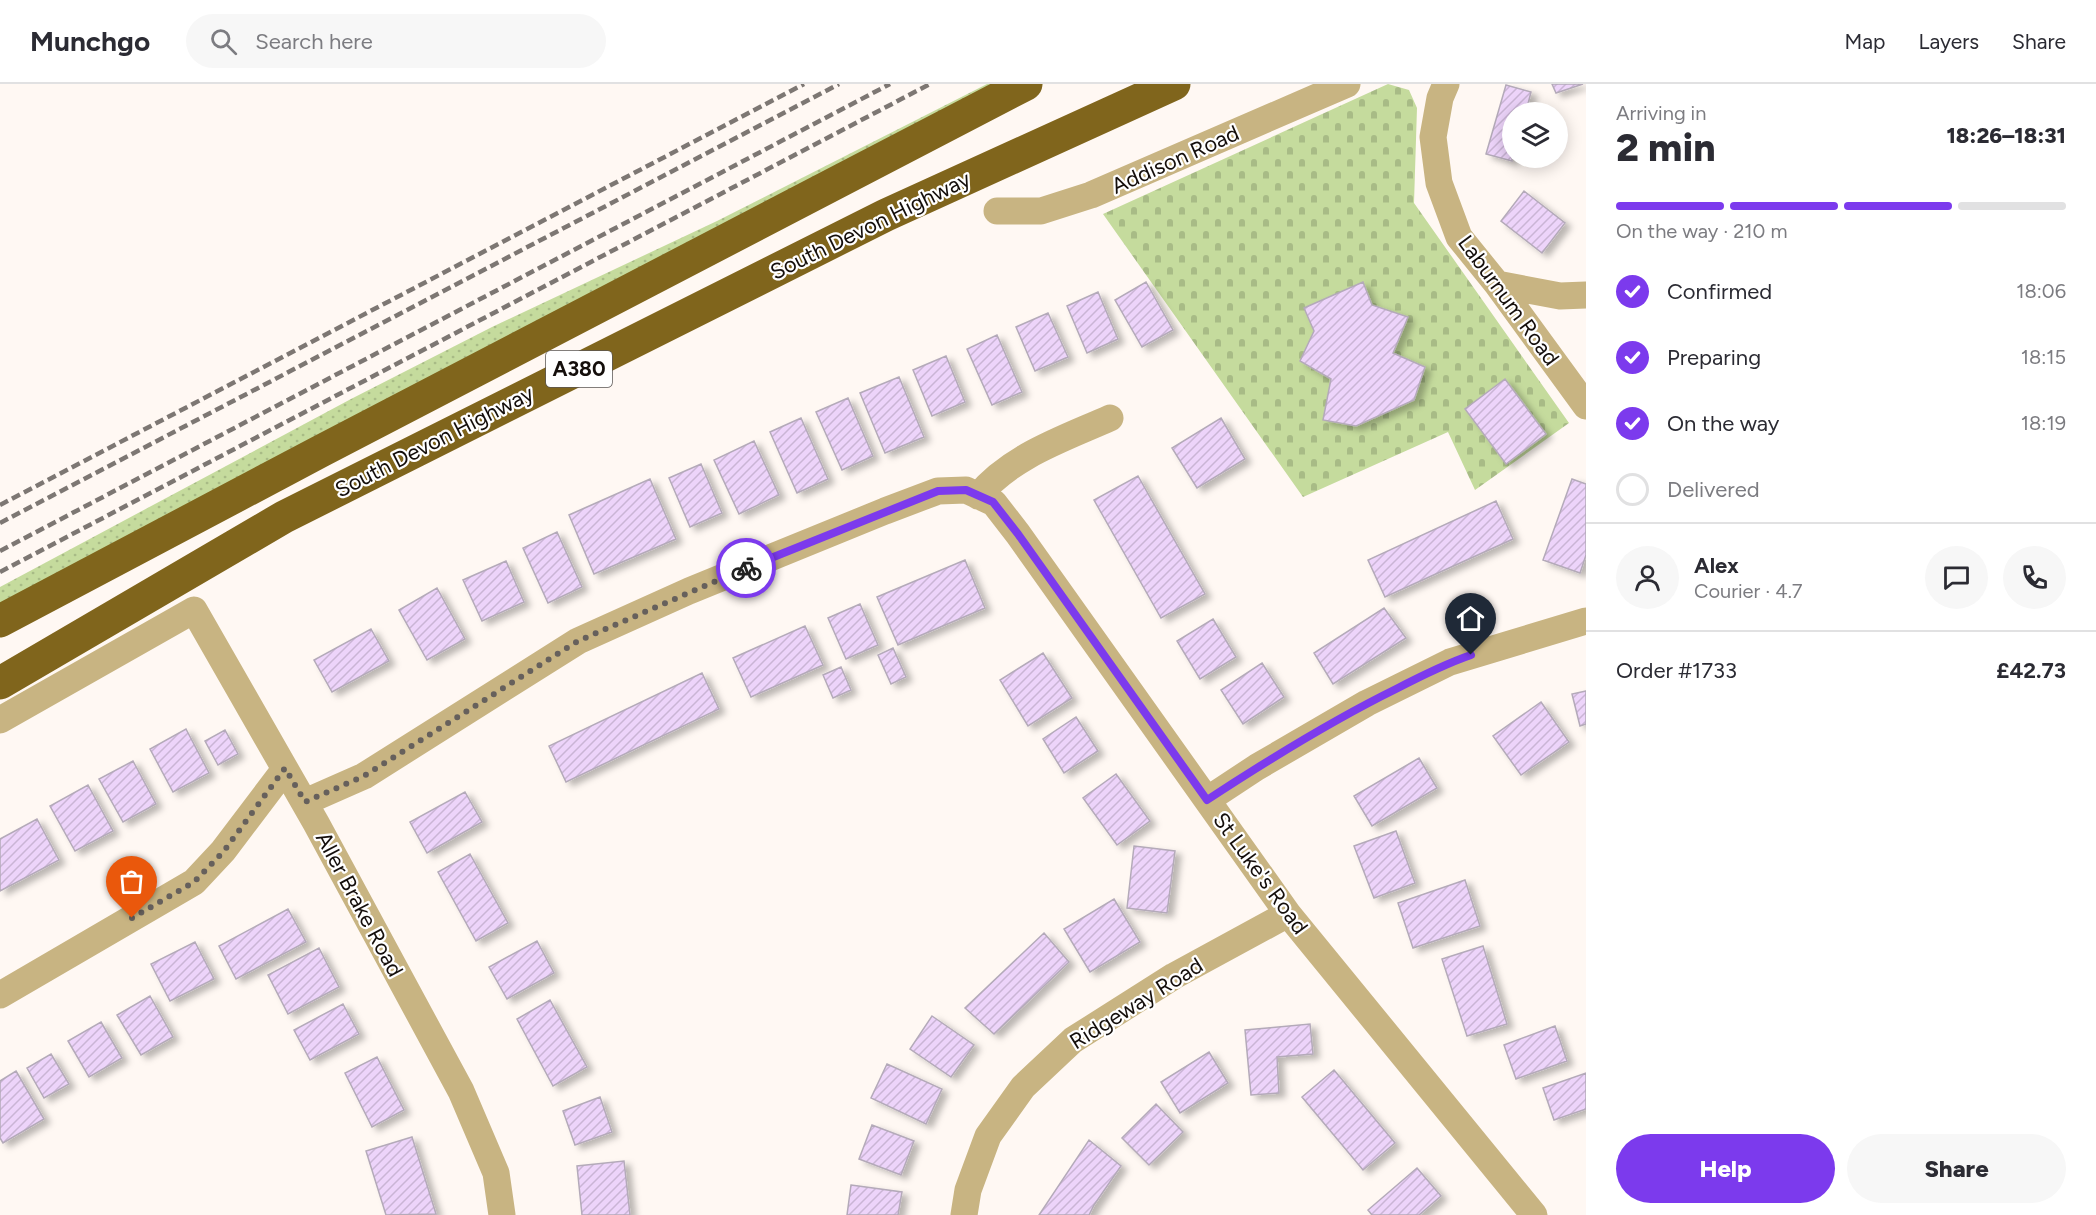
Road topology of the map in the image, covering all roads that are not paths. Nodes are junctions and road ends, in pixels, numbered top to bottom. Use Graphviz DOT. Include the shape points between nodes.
graph roads {
  1 [pos="1026,84"];
  2 [pos="1174,84"];
  3 [pos="1347,84"];
  4 [pos="1446,84"];
  5 [pos="997,211"];
  6 [pos="1497,284"];
  7 [pos="1586,295"];
  8 [pos="1586,406"];
  9 [pos="1110,418"];
  10 [pos="978,496"];
  11 [pos="0,621"];
  12 [pos="1586,621"];
  13 [pos="0,683"];
  14 [pos="0,720"];
  15 [pos="285,768"];
  16 [pos="1207,800"];
  17 [pos="305,802"];
  18 [pos="1288,914"];
  19 [pos="0,995"];
  20 [pos="502,1215"];
  21 [pos="964,1215"];
  22 [pos="1534,1215"];
  1 -- 11 [label="highway, South Devon Highway / A380"];
  2 -- 13 [label="highway, South Devon Highway / A380" via="886,215 284,517"];
  3 -- 5 [label="street, Addison Road" via="1091,195 1041,211"];
  4 -- 6 [label="street, Laburnum Road" via="1433,137 1439,183 1459,237"];
  6 -- 7 [label="street" via="1560,296"];
  6 -- 8 [label="street, Laburnum Road"];
  9 -- 10 [label="street" via="1018,460 991,479"];
  10 -- 16 [label="street, St Luke's Road" via="993,502 1018,534"];
  10 -- 17 [label="street, St Luke's Road" via="966,490 938,491 689,591 578,641 364,776"];
  12 -- 16 [label="street" via="1450,662 1366,703"];
  14 -- 15 [label="street, Aller Brake Road" via="194,610"];
  15 -- 17 [label="street, Aller Brake Road"];
  15 -- 19 [label="street" via="224,851 194,882"];
  16 -- 18 [label="street, St Luke's Road"];
  17 -- 20 [label="street, Aller Brake Road" via="461,1091 496,1173"];
  18 -- 21 [label="street, Ridgeway Road" via="1174,976 1073,1040 1023,1087 988,1136 968,1190"];
  18 -- 22 [label="street, St Luke's Road"];
}
